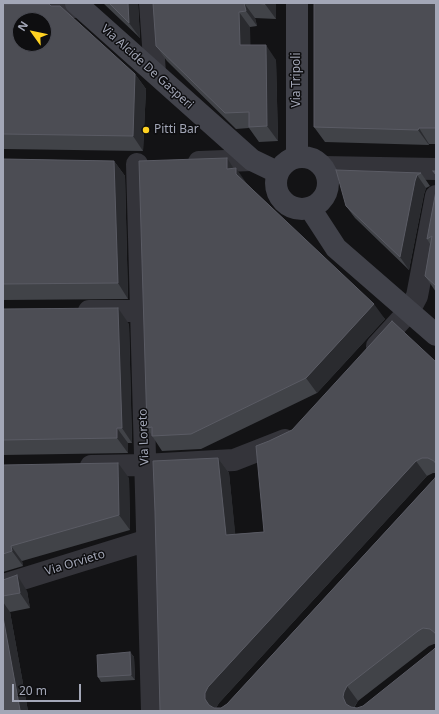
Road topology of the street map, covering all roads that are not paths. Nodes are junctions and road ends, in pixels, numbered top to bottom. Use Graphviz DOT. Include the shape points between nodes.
graph roads {
  1 [pos="150,3"];
  2 [pos="297,3"];
  3 [pos="78,5"];
  4 [pos="3,6"];
  5 [pos="155,73"];
  6 [pos="297,156"];
  7 [pos="252,160"];
  8 [pos="183,162"];
  9 [pos="160,163"];
  10 [pos="323,167"];
  11 [pos="436,170"];
  12 [pos="277,172"];
  13 [pos="436,196"];
  14 [pos="310,208"];
  15 [pos="72,311"];
  16 [pos="140,311"];
  17 [pos="409,311"];
  18 [pos="436,335"];
  19 [pos="362,363"];
  20 [pos="303,426"];
  21 [pos="144,465"];
  22 [pos="74,467"];
  23 [pos="148,540"];
  24 [pos="3,585"];
  25 [pos="152,711"];
  1 -- 5 [label="street"];
  2 -- 6 [label="main road, Via Tripoli"];
  3 -- 4 [label="street"];
  3 -- 5 [label="main road, Via Alcide De Gasperi"];
  5 -- 7 [label="main road, Via Alcide De Gasperi"];
  6 -- 10 [label="main road" via="312,158"];
  6 -- 12 [label="main road" via="285,162"];
  7 -- 8 [label="street"];
  7 -- 12 [label="main road, Via Alcide De Gasperi"];
  9 -- 16 [label="street, Via Loreto" via="129,164"];
  10 -- 11 [label="street"];
  10 -- 14 [label="main road" via="328,182 323,198"];
  12 -- 14 [label="main road" via="275,188 282,201 295,209"];
  13 -- 17 [label="street" via="417,296"];
  14 -- 17 [label="main road" via="336,248"];
  15 -- 16 [label="street"];
  16 -- 21 [label="street, Via Loreto"];
  17 -- 18 [label="main road"];
  17 -- 19 [label="street"];
  20 -- 21 [label="street" via="293,437 234,460"];
  21 -- 22 [label="street"];
  21 -- 23 [label="street, Via Loreto"];
  23 -- 24 [label="street, Via Orvieto"];
  23 -- 25 [label="street, Via Loreto"];
}
